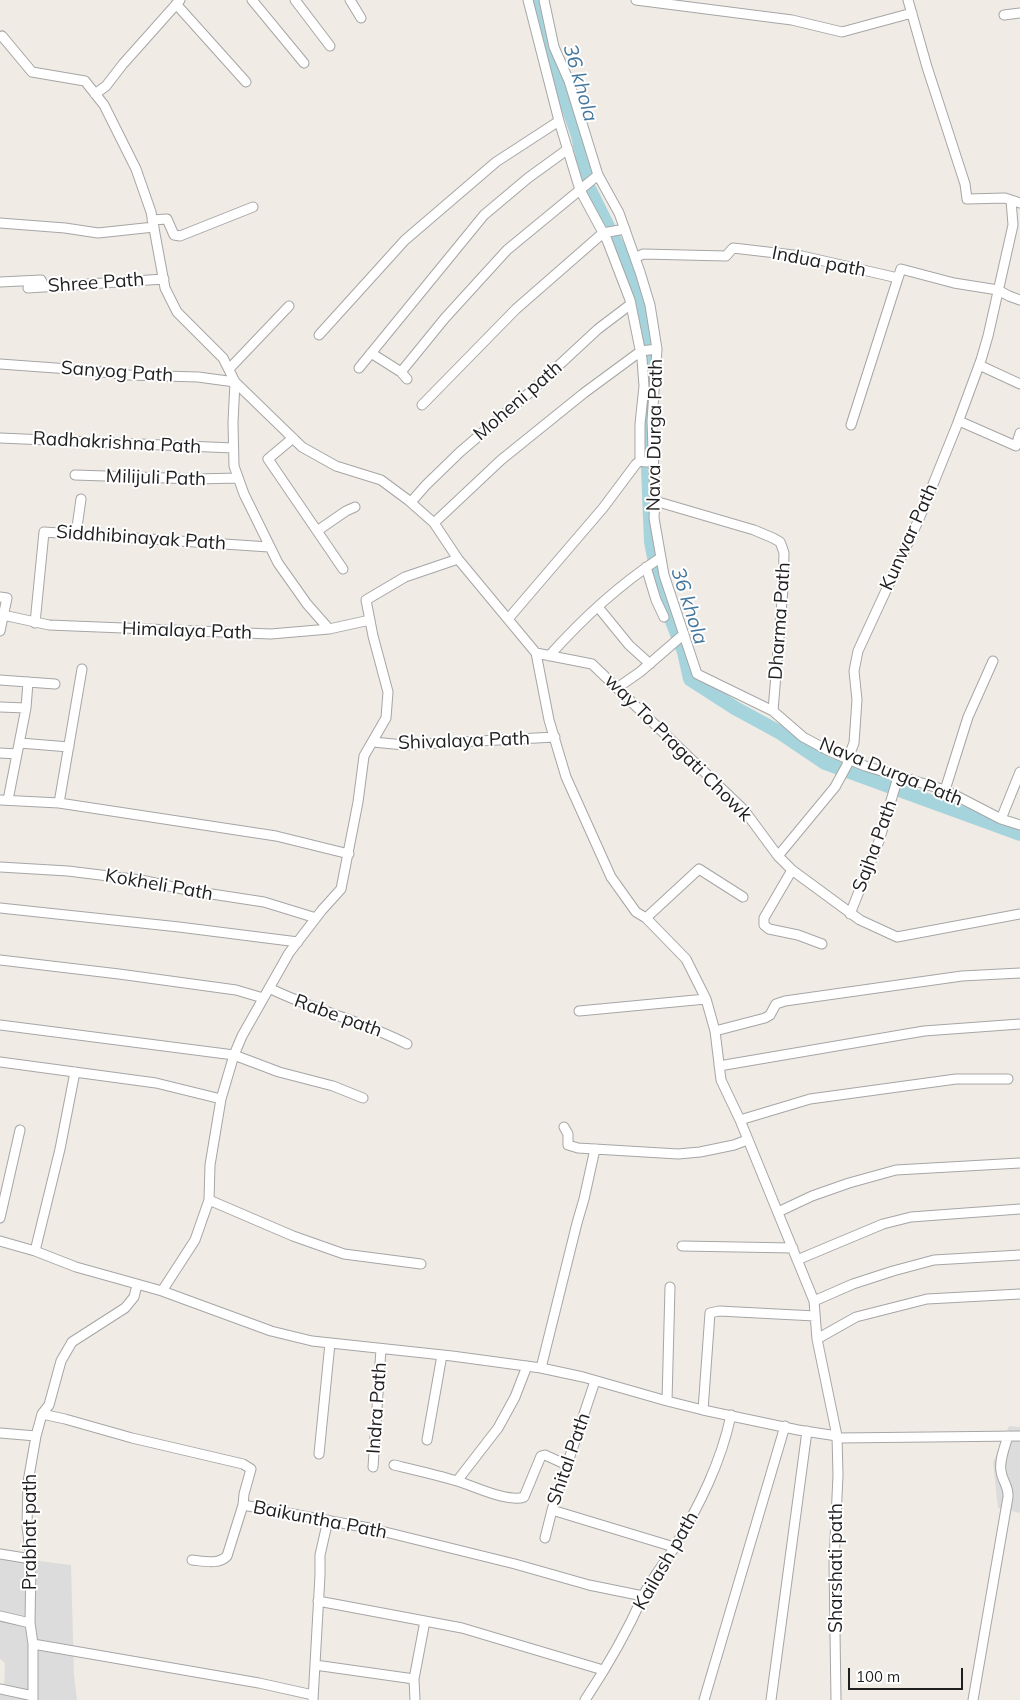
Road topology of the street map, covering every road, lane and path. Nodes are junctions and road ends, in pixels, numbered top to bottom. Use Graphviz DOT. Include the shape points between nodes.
graph roads {
  1 [pos="252,0"];
  2 [pos="295,0"];
  3 [pos="350,0"];
  4 [pos="528,0"];
  5 [pos="544,0"];
  6 [pos="636,0"];
  7 [pos="908,0"];
  8 [pos="178,2"];
  9 [pos="1020,12"];
  10 [pos="912,13"];
  11 [pos="1004,15"];
  12 [pos="361,18"];
  13 [pos="1,35"];
  14 [pos="330,46"];
  15 [pos="304,63"];
  16 [pos="246,82"];
  17 [pos="95,94"];
  18 [pos="560,122"];
  19 [pos="568,149"];
  20 [pos="598,175"];
  21 [pos="580,190"];
  22 [pos="1011,200"];
  23 [pos="1020,204"];
  24 [pos="253,207"];
  25 [pos="0,222"];
  26 [pos="153,224"];
  27 [pos="625,228"];
  28 [pos="603,232"];
  29 [pos="635,258"];
  30 [pos="898,278"];
  31 [pos="164,279"];
  32 [pos="0,282"];
  33 [pos="44,286"];
  34 [pos="28,288"];
  35 [pos="998,290"];
  36 [pos="1020,300"];
  37 [pos="631,304"];
  38 [pos="289,306"];
  39 [pos="319,335"];
  40 [pos="657,349"];
  41 [pos="641,351"];
  42 [pos="371,353"];
  43 [pos="0,364"];
  44 [pos="979,365"];
  45 [pos="359,368"];
  46 [pos="229,369"];
  47 [pos="235,382"];
  48 [pos="1020,384"];
  49 [pos="422,405"];
  50 [pos="958,421"];
  51 [pos="851,425"];
  52 [pos="1020,433"];
  53 [pos="0,438"];
  54 [pos="293,438"];
  55 [pos="233,448"];
  56 [pos="640,461"];
  57 [pos="654,462"];
  58 [pos="75,475"];
  59 [pos="238,478"];
  60 [pos="80,499"];
  61 [pos="655,500"];
  62 [pos="411,502"];
  63 [pos="355,507"];
  64 [pos="434,523"];
  65 [pos="317,531"];
  66 [pos="76,534"];
  67 [pos="269,547"];
  68 [pos="660,558"];
  69 [pos="458,559"];
  70 [pos="646,567"];
  71 [pos="342,569"];
  72 [pos="0,597"];
  73 [pos="598,606"];
  74 [pos="3,615"];
  75 [pos="664,617"];
  76 [pos="508,619"];
  77 [pos="370,620"];
  78 [pos="35,622"];
  79 [pos="329,630"];
  80 [pos="0,631"];
  81 [pos="684,634"];
  82 [pos="536,653"];
  83 [pos="549,656"];
  84 [pos="993,661"];
  85 [pos="650,664"];
  86 [pos="82,670"];
  87 [pos="0,680"];
  88 [pos="28,682"];
  89 [pos="54,684"];
  90 [pos="617,688"];
  91 [pos="0,707"];
  92 [pos="26,708"];
  93 [pos="773,711"];
  94 [pos="555,737"];
  95 [pos="373,742"];
  96 [pos="20,743"];
  97 [pos="69,746"];
  98 [pos="0,753"];
  99 [pos="17,754"];
  100 [pos="848,758"];
  101 [pos="1020,772"];
  102 [pos="898,777"];
  103 [pos="945,790"];
  104 [pos="4,800"];
  105 [pos="59,803"];
  106 [pos="1002,819"];
  107 [pos="1020,825"];
  108 [pos="349,854"];
  109 [pos="778,856"];
  110 [pos="0,867"];
  111 [pos="792,870"];
  112 [pos="743,897"];
  113 [pos="0,908"];
  114 [pos="850,914"];
  115 [pos="1020,914"];
  116 [pos="316,918"];
  117 [pos="646,918"];
  118 [pos="298,942"];
  119 [pos="822,944"];
  120 [pos="0,960"];
  121 [pos="1020,973"];
  122 [pos="269,988"];
  123 [pos="263,998"];
  124 [pos="706,999"];
  125 [pos="578,1011"];
  126 [pos="1020,1024"];
  127 [pos="0,1025"];
  128 [pos="715,1031"];
  129 [pos="407,1044"];
  130 [pos="234,1055"];
  131 [pos="0,1062"];
  132 [pos="719,1066"];
  133 [pos="75,1072"];
  134 [pos="1008,1079"];
  135 [pos="363,1098"];
  136 [pos="222,1099"];
  137 [pos="740,1120"];
  138 [pos="564,1126"];
  139 [pos="20,1130"];
  140 [pos="747,1140"];
  141 [pos="595,1149"];
  142 [pos="1020,1163"];
  143 [pos="208,1200"];
  144 [pos="1020,1209"];
  145 [pos="778,1212"];
  146 [pos="0,1218"];
  147 [pos="0,1241"];
  148 [pos="682,1246"];
  149 [pos="793,1248"];
  150 [pos="35,1251"];
  151 [pos="1020,1255"];
  152 [pos="797,1260"];
  153 [pos="421,1264"];
  154 [pos="137,1285"];
  155 [pos="670,1288"];
  156 [pos="162,1291"];
  157 [pos="1020,1294"];
  158 [pos="814,1301"];
  159 [pos="815,1316"];
  160 [pos="817,1339"];
  161 [pos="330,1343"];
  162 [pos="381,1349"];
  163 [pos="442,1355"];
  164 [pos="527,1366"];
  165 [pos="541,1368"];
  166 [pos="595,1381"];
  167 [pos="667,1401"];
  168 [pos="703,1410"];
  169 [pos="42,1414"];
  170 [pos="731,1415"];
  171 [pos="785,1426"];
  172 [pos="808,1431"];
  173 [pos="0,1433"];
  174 [pos="36,1436"];
  175 [pos="837,1436"];
  176 [pos="1008,1436"];
  177 [pos="1020,1436"];
  178 [pos="427,1440"];
  179 [pos="319,1454"];
  180 [pos="394,1465"];
  181 [pos="567,1465"];
  182 [pos="373,1467"];
  183 [pos="457,1481"];
  184 [pos="243,1506"];
  185 [pos="552,1510"];
  186 [pos="328,1520"];
  187 [pos="545,1538"];
  188 [pos="674,1548"];
  189 [pos="0,1554"];
  190 [pos="31,1559"];
  191 [pos="192,1560"];
  192 [pos="643,1596"];
  193 [pos="318,1601"];
  194 [pos="0,1616"];
  195 [pos="426,1621"];
  196 [pos="30,1623"];
  197 [pos="33,1644"];
  198 [pos="315,1665"];
  199 [pos="603,1670"];
  200 [pos="414,1679"];
  201 [pos="0,1690"];
  202 [pos="313,1697"];
  203 [pos="33,1698"];
  204 [pos="415,1700"];
  205 [pos="586,1700"];
  206 [pos="704,1700"];
  207 [pos="772,1700"];
  208 [pos="836,1700"];
  209 [pos="973,1700"];
  1 -- 15 [label="street"];
  2 -- 14 [label="street"];
  3 -- 12 [label="street"];
  4 -- 18 [label="street"];
  5 -- 20 [label="street, Nava Durga Path" via="554,47 569,80"];
  6 -- 10 [label="street" via="792,20 842,32"];
  7 -- 10 [label="street"];
  8 -- 16 [label="street"];
  8 -- 17 [label="street" via="106,86"];
  9 -- 11 [label="street"];
  10 -- 22 [label="street" via="967,199"];
  13 -- 17 [label="street" via="32,72 85,81"];
  17 -- 26 [label="street" via="104,105 136,169"];
  18 -- 19 [label="street"];
  18 -- 39 [label="street" via="496,162 404,240"];
  19 -- 21 [label="street"];
  19 -- 42 [label="street" via="484,215"];
  20 -- 21 [label="street"];
  20 -- 27 [label="street, Nava Durga Path"];
  21 -- 28 [label="street"];
  21 -- 42 [label="street" via="507,250 444,318 404,375"];
  22 -- 23 [label="street"];
  22 -- 35 [label="street, Kunwar Path" via="1013,225"];
  24 -- 26 [label="street" via="180,236 174,235 167,219"];
  25 -- 26 [label="street" via="98,233"];
  26 -- 31 [label="street"];
  27 -- 28 [label="street"];
  27 -- 29 [label="street, Nava Durga Path"];
  28 -- 37 [label="street"];
  28 -- 49 [label="street" via="516,308"];
  29 -- 30 [label="street, Indua path" via="643,254 726,256 733,248 802,256"];
  29 -- 40 [label="street, Nava Durga Path" via="650,305"];
  30 -- 35 [label="street, Indua path" via="901,269"];
  30 -- 51 [label="street"];
  31 -- 33 [label="street, Shree Path"];
  31 -- 46 [label="street" via="177,312 223,358"];
  32 -- 33 [label="street" via="41,280"];
  33 -- 34 [label="street, Shree Path"];
  35 -- 36 [label="street"];
  35 -- 44 [label="street, Kunwar Path"];
  37 -- 41 [label="street"];
  37 -- 62 [label="street, Moheni path" via="598,329 460,452"];
  38 -- 46 [label="street"];
  40 -- 41 [label="street"];
  40 -- 57 [label="street, Nava Durga Path" via="652,421"];
  41 -- 56 [label="street" via="644,386"];
  41 -- 64 [label="street" via="501,460"];
  42 -- 45 [label="street"];
  43 -- 47 [label="street, Sanyog Path"];
  44 -- 48 [label="street"];
  44 -- 50 [label="street, Kunwar Path"];
  46 -- 47 [label="street"];
  47 -- 54 [label="street"];
  47 -- 55 [label="street"];
  50 -- 52 [label="street" via="1016,446"];
  50 -- 100 [label="street, Kunwar Path" via="916,526 858,651 854,671 858,700 854,743"];
  53 -- 55 [label="street, Radhakrishna Path"];
  54 -- 62 [label="street" via="302,447 336,466 380,480"];
  54 -- 65 [label="street" via="268,459"];
  55 -- 59 [label="street"];
  56 -- 57 [label="street"];
  56 -- 76 [label="street"];
  57 -- 61 [label="street, Nava Durga Path"];
  58 -- 59 [label="street, Milijuli Path"];
  59 -- 67 [label="street"];
  60 -- 66 [label="street"];
  61 -- 68 [label="street, Nava Durga Path" via="654,518"];
  61 -- 93 [label="street, Dharma Path" via="780,542 784,553"];
  62 -- 64 [label="street"];
  63 -- 65 [label="street"];
  64 -- 69 [label="street"];
  65 -- 71 [label="street"];
  66 -- 67 [label="street, Siddhibinayak Path"];
  66 -- 78 [label="street, Siddhibinayak Path" via="44,532"];
  67 -- 79 [label="street" via="302,597"];
  68 -- 70 [label="street"];
  68 -- 81 [label="street, Nava Durga Path"];
  69 -- 76 [label="street"];
  69 -- 77 [label="street" via="405,577 366,600"];
  70 -- 73 [label="street"];
  70 -- 75 [label="street"];
  72 -- 74 [label="street" via="7,598"];
  73 -- 83 [label="street"];
  73 -- 85 [label="street" via="629,645"];
  74 -- 78 [label="street, Himalaya Path"];
  74 -- 80 [label="street"];
  76 -- 82 [label="street"];
  77 -- 79 [label="street, Himalaya Path"];
  77 -- 95 [label="street" via="388,692 386,718"];
  78 -- 79 [label="street, Himalaya Path" via="270,634"];
  81 -- 85 [label="street"];
  81 -- 93 [label="street, Nava Durga Path" via="697,674"];
  82 -- 83 [label="street, way To Pragati Chowk"];
  82 -- 94 [label="street, Sharshati path"];
  83 -- 90 [label="street, way To Pragati Chowk" via="592,664"];
  84 -- 103 [label="street" via="968,717"];
  85 -- 90 [label="street"];
  86 -- 97 [label="street"];
  87 -- 88 [label="street"];
  88 -- 89 [label="street"];
  88 -- 92 [label="street"];
  90 -- 109 [label="street, way To Pragati Chowk" via="744,810"];
  91 -- 92 [label="street"];
  92 -- 96 [label="street"];
  93 -- 100 [label="street, Nava Durga Path" via="803,736"];
  94 -- 95 [label="street, Shivalaya Path" via="404,745"];
  94 -- 117 [label="street, Sharshati path" via="566,777 611,877 636,912"];
  95 -- 108 [label="street" via="364,756"];
  96 -- 97 [label="street"];
  96 -- 99 [label="street"];
  97 -- 105 [label="street"];
  98 -- 99 [label="street"];
  99 -- 104 [label="street"];
  100 -- 102 [label="street, Nava Durga Path"];
  100 -- 109 [label="street, Kunwar Path" via="835,787"];
  101 -- 106 [label="street"];
  102 -- 103 [label="street, Nava Durga Path"];
  102 -- 114 [label="street, Sajha Path" via="880,841"];
  103 -- 106 [label="street, Nava Durga Path"];
  104 -- 105 [label="street"];
  105 -- 108 [label="street" via="276,836"];
  106 -- 107 [label="street, Nava Durga Path"];
  108 -- 116 [label="street" via="341,889"];
  109 -- 111 [label="street, way To Pragati Chowk"];
  110 -- 116 [label="street, Kokheli Path" via="141,880 264,902"];
  111 -- 114 [label="street, way To Pragati Chowk"];
  111 -- 119 [label="street" via="764,918 764,925"];
  112 -- 117 [label="street" via="699,870"];
  113 -- 118 [label="street"];
  114 -- 115 [label="street, way To Pragati Chowk" via="897,937"];
  116 -- 118 [label="street"];
  117 -- 124 [label="street, Sharshati path" via="686,958"];
  118 -- 122 [label="street"];
  120 -- 123 [label="street" via="236,990"];
  121 -- 128 [label="street" via="962,976 785,1001 776,1004 765,1018"];
  122 -- 123 [label="street"];
  122 -- 129 [label="street, Rabe path"];
  123 -- 130 [label="street"];
  124 -- 125 [label="street"];
  124 -- 128 [label="street, Sharshati path"];
  126 -- 132 [label="street" via="924,1031"];
  127 -- 130 [label="street"];
  128 -- 132 [label="street, Sharshati path"];
  130 -- 135 [label="street"];
  130 -- 136 [label="street"];
  131 -- 133 [label="street"];
  132 -- 137 [label="street, Sharshati path" via="721,1080"];
  133 -- 136 [label="street" via="156,1083"];
  133 -- 150 [label="street"];
  134 -- 137 [label="street" via="956,1079 810,1099"];
  136 -- 143 [label="street" via="210,1165"];
  137 -- 140 [label="street, Sharshati path"];
  138 -- 141 [label="street" via="568,1145"];
  139 -- 146 [label="street"];
  140 -- 141 [label="street" via="678,1154"];
  140 -- 145 [label="street, Sharshati path"];
  141 -- 165 [label="street"];
  142 -- 145 [label="street" via="896,1170 812,1196"];
  143 -- 153 [label="street" via="344,1254"];
  143 -- 156 [label="street" via="195,1240"];
  144 -- 152 [label="street" via="911,1217 884,1224"];
  145 -- 149 [label="street, Sharshati path"];
  147 -- 150 [label="street"];
  148 -- 149 [label="street"];
  149 -- 152 [label="street, Sharshati path"];
  150 -- 154 [label="street"];
  151 -- 158 [label="street" via="934,1260 893,1270"];
  152 -- 158 [label="street, Sharshati path"];
  154 -- 156 [label="street"];
  154 -- 169 [label="street, Prabhat path" via="134,1297 124,1308 72,1342 61,1361 49,1405"];
  155 -- 167 [label="street"];
  156 -- 161 [label="street" via="271,1331"];
  157 -- 160 [label="street" via="927,1299 890,1307 856,1317"];
  158 -- 159 [label="street, Sharshati path"];
  159 -- 160 [label="street, Sharshati path"];
  159 -- 168 [label="street" via="710,1313"];
  160 -- 175 [label="street, Sharshati path"];
  161 -- 162 [label="street"];
  161 -- 179 [label="street"];
  162 -- 163 [label="street"];
  162 -- 182 [label="street, Indra Path"];
  163 -- 164 [label="street"];
  163 -- 178 [label="street"];
  164 -- 165 [label="street"];
  164 -- 183 [label="street" via="498,1428"];
  165 -- 166 [label="street"];
  166 -- 167 [label="street"];
  166 -- 181 [label="street, Shital Path"];
  167 -- 168 [label="street"];
  168 -- 170 [label="street"];
  169 -- 174 [label="street, Prabhat path"];
  169 -- 184 [label="street, Baikuntha Path" via="243,1464 252,1469"];
  170 -- 171 [label="street"];
  170 -- 188 [label="street, Kailash path" via="717,1464 702,1500"];
  171 -- 172 [label="street"];
  171 -- 206 [label="street"];
  172 -- 175 [label="street"];
  172 -- 207 [label="street"];
  173 -- 174 [label="street"];
  174 -- 190 [label="street, Prabhat path" via="28,1482 27,1526"];
  175 -- 176 [label="street"];
  175 -- 208 [label="street, Sharshati path" via="834,1563"];
  176 -- 177 [label="street"];
  176 -- 209 [label="street" via="1000,1469 1008,1487 1008,1497"];
  180 -- 183 [label="street"];
  181 -- 183 [label="street" via="541,1456 524,1497 520,1498 501,1496"];
  181 -- 185 [label="street, Shital Path"];
  184 -- 186 [label="street, Baikuntha Path"];
  184 -- 191 [label="street" via="227,1556 219,1562"];
  185 -- 187 [label="street, Shital Path"];
  185 -- 188 [label="street"];
  186 -- 192 [label="street, Baikuntha Path"];
  186 -- 193 [label="street" via="320,1554"];
  188 -- 192 [label="street, Kailash path"];
  189 -- 190 [label="street"];
  190 -- 196 [label="street, Prabhat path"];
  192 -- 199 [label="street, Kailash path"];
  193 -- 195 [label="street"];
  193 -- 198 [label="street"];
  194 -- 196 [label="street"];
  195 -- 199 [label="street" via="462,1628"];
  195 -- 200 [label="street"];
  196 -- 197 [label="street, Prabhat path"];
  197 -- 202 [label="street" via="259,1683"];
  197 -- 203 [label="street, Prabhat path"];
  198 -- 200 [label="street"];
  198 -- 202 [label="street"];
  199 -- 205 [label="street, Kailash path"];
  200 -- 204 [label="street"];
  201 -- 203 [label="street"];
}
